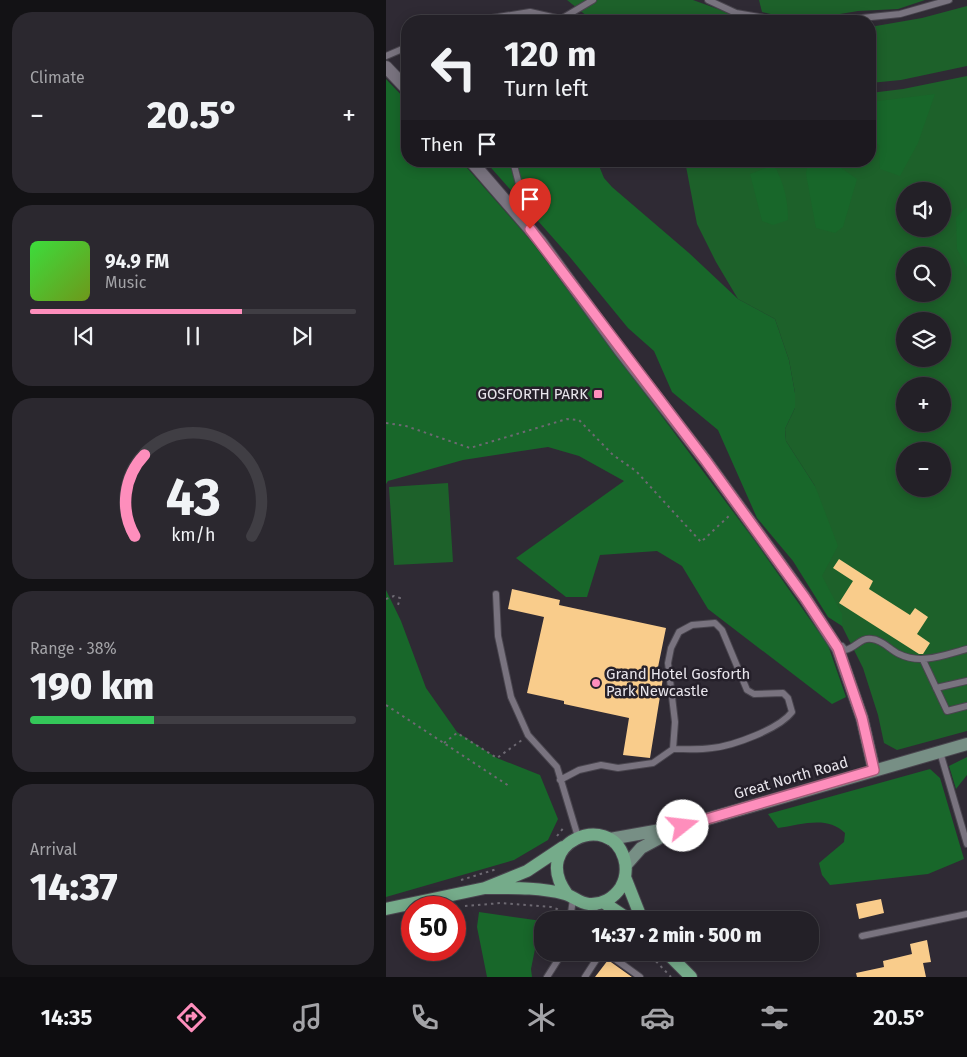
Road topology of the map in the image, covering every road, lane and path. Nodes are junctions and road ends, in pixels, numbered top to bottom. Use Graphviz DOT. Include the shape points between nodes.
graph roads {
  1 [pos="594,0"];
  2 [pos="708,0"];
  3 [pos="949,0"];
  4 [pos="512,15"];
  5 [pos="543,15"];
  6 [pos="568,15"];
  7 [pos="748,15"];
  8 [pos="876,17"];
  9 [pos="401,50"];
  10 [pos="386,56"];
  11 [pos="386,67"];
  12 [pos="401,83"];
  13 [pos="477,167"];
  14 [pos="514,167"];
  15 [pos="530,229"];
  16 [pos="386,423"];
  17 [pos="738,506"];
  18 [pos="496,594"];
  19 [pos="386,599"];
  20 [pos="398,605"];
  21 [pos="838,648"];
  22 [pos="967,650"];
  23 [pos="923,660"];
  24 [pos="967,681"];
  25 [pos="936,688"];
  26 [pos="386,705"];
  27 [pos="967,706"];
  28 [pos="528,735"];
  29 [pos="444,743"];
  30 [pos="967,744"];
  31 [pos="673,749"];
  32 [pos="940,752"];
  33 [pos="874,770"];
  34 [pos="560,780"];
  35 [pos="509,786"];
  36 [pos="683,826"];
  37 [pos="578,837"];
  38 [pos="610,840"];
  39 [pos="967,844"];
  40 [pos="565,846"];
  41 [pos="626,871"];
  42 [pos="485,888"];
  43 [pos="570,896"];
  44 [pos="601,903"];
  45 [pos="466,905"];
  46 [pos="386,909"];
  47 [pos="559,911"];
  48 [pos="570,911"];
  49 [pos="594,911"];
  50 [pos="615,911"];
  51 [pos="639,911"];
  52 [pos="967,914"];
  53 [pos="862,936"];
  54 [pos="557,961"];
  55 [pos="656,961"];
  56 [pos="675,961"];
  57 [pos="547,977"];
  58 [pos="585,977"];
  59 [pos="640,977"];
  60 [pos="671,977"];
  61 [pos="691,977"];
  1 -- 6 [label="lane"];
  2 -- 7 [label="lane"];
  3 -- 8 [label="lane" via="900,14"];
  4 -- 5 [label="lane" via="530,12"];
  9 -- 10 [label="lane"];
  11 -- 12 [label="street"];
  13 -- 15 [label="street"];
  14 -- 15 [label="lane"];
  15 -- 17 [label="street"];
  16 -- 17 [label="path" via="406,426 470,448 566,419 579,420 613,455 636,471 701,542"];
  17 -- 21 [label="street"];
  18 -- 28 [label="lane" via="498,636 511,697"];
  19 -- 20 [label="path" via="400,598"];
  21 -- 23 [label="lane" via="842,646 845,650 865,638 875,639 899,654"];
  21 -- 33 [label="street" via="862,718"];
  22 -- 23 [label="lane"];
  23 -- 25 [label="lane"];
  24 -- 25 [label="lane"];
  25 -- 27 [label="lane" via="947,711"];
  26 -- 29 [label="path"];
  28 -- 29 [label="path" via="497,758 457,732"];
  28 -- 34 [label="lane" via="557,767"];
  29 -- 35 [label="path"];
  30 -- 32 [label="main road, Great North Road"];
  31 -- 31 [label="lane" via="675,722 668,663 671,648 679,632 692,625 714,623 722,630 747,690 754,694 782,693 788,698 792,712 786,720 727,746"];
  31 -- 34 [label="lane" via="653,763 579,770"];
  32 -- 33 [label="main road, Great North Road"];
  32 -- 39 [label="lane"];
  33 -- 36 [label="main road, Great North Road"];
  34 -- 37 [label="lane"];
  36 -- 38 [label="main road, Great North Road"];
  36 -- 41 [label="main road, Great North Road" via="641,848"];
  37 -- 38 [label="main road" via="594,834"];
  37 -- 40 [label="main road"];
  38 -- 41 [label="main road" via="623,855"];
  40 -- 42 [label="main road" via="527,871"];
  40 -- 43 [label="main road" via="558,860 557,876"];
  41 -- 44 [label="main road" via="617,892"];
  41 -- 51 [label="main road"];
  42 -- 43 [label="main road" via="540,890"];
  42 -- 46 [label="main road"];
  43 -- 44 [label="main road" via="589,904"];
  43 -- 48 [label="lane"];
  44 -- 49 [label="lane"];
  44 -- 50 [label="main road"];
  45 -- 47 [label="path" via="501,903 550,907"];
  52 -- 53 [label="lane"];
  54 -- 57 [label="lane"];
  55 -- 60 [label="path"];
  56 -- 61 [label="main road"];
  58 -- 59 [label="lane" via="596,960 607,953"];
}
